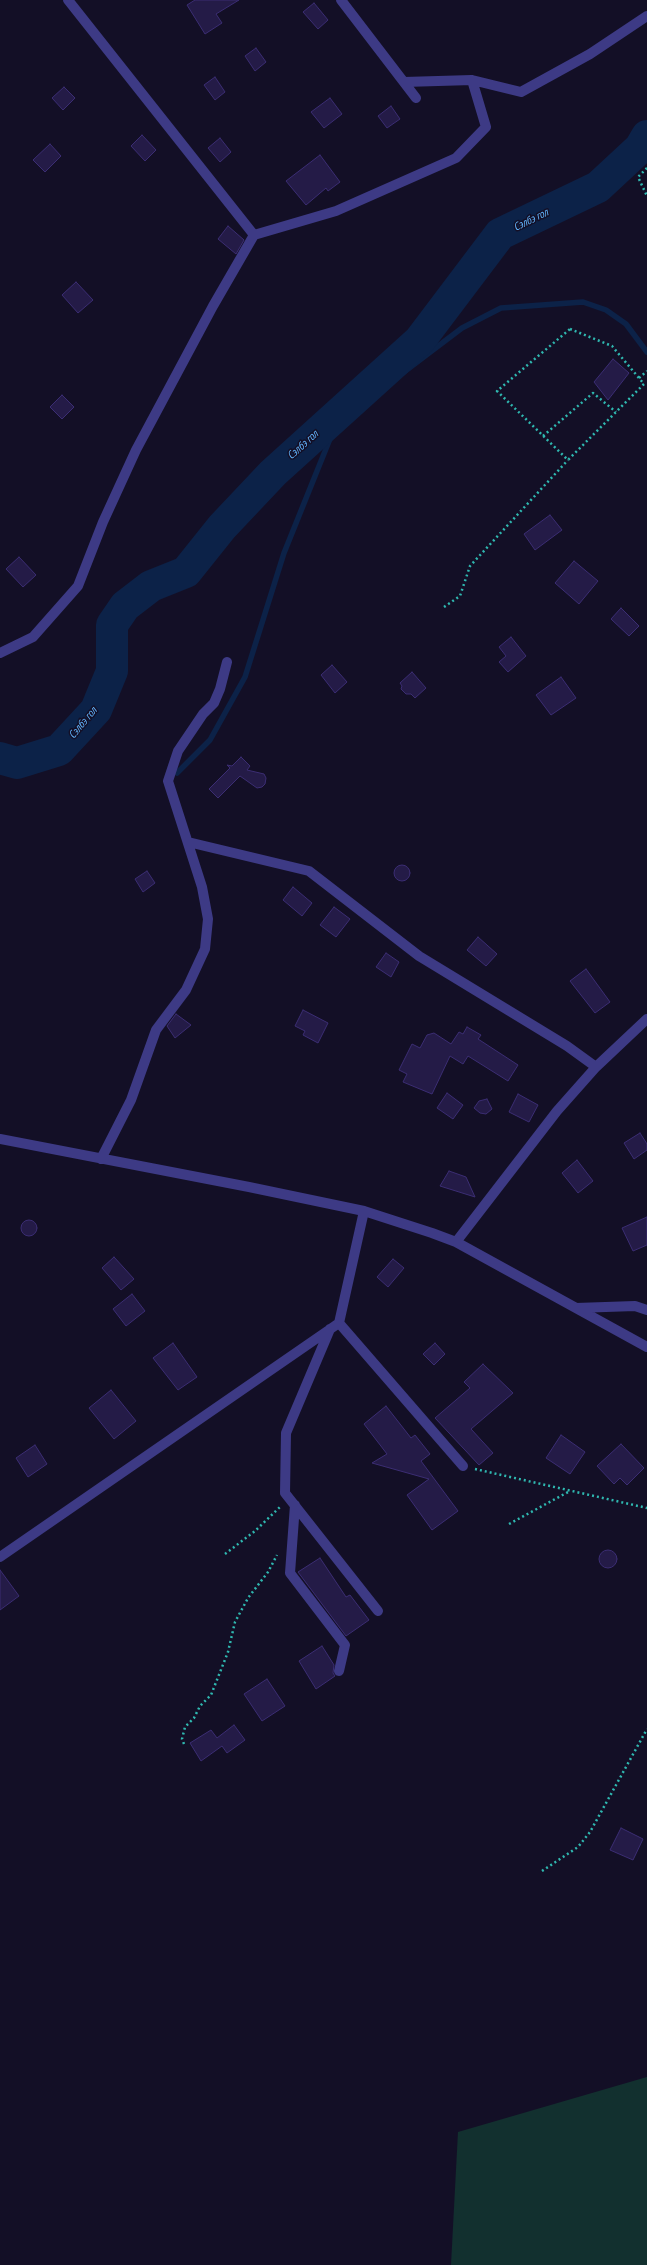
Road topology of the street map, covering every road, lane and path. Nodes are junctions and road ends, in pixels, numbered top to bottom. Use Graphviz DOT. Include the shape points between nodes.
graph roads {
  1 [pos="68,0"];
  2 [pos="341,0"];
  3 [pos="647,16"];
  4 [pos="472,80"];
  5 [pos="404,82"];
  6 [pos="416,98"];
  7 [pos="647,168"];
  8 [pos="647,196"];
  9 [pos="254,235"];
  10 [pos="647,371"];
  11 [pos="638,378"];
  12 [pos="616,412"];
  13 [pos="543,436"];
  14 [pos="568,460"];
  15 [pos="444,607"];
  16 [pos="0,653"];
  17 [pos="227,662"];
  18 [pos="188,842"];
  19 [pos="647,1019"];
  20 [pos="596,1067"];
  21 [pos="0,1139"];
  22 [pos="101,1159"];
  23 [pos="364,1211"];
  24 [pos="456,1242"];
  25 [pos="576,1308"];
  26 [pos="647,1310"];
  27 [pos="339,1323"];
  28 [pos="330,1329"];
  29 [pos="647,1347"];
  30 [pos="463,1466"];
  31 [pos="570,1490"];
  32 [pos="292,1502"];
  33 [pos="647,1508"];
  34 [pos="509,1524"];
  35 [pos="279,1552"];
  36 [pos="225,1554"];
  37 [pos="0,1557"];
  38 [pos="378,1611"];
  39 [pos="339,1671"];
  40 [pos="647,1729"];
  41 [pos="184,1744"];
  42 [pos="542,1870"];
  1 -- 9 [label="street"];
  2 -- 5 [label="street"];
  3 -- 4 [label="street" via="590,54 521,92"];
  4 -- 5 [label="street"];
  4 -- 9 [label="street" via="486,127 456,158 336,211"];
  5 -- 6 [label="street"];
  7 -- 8 [label="path" via="638,177"];
  9 -- 16 [label="street" via="136,450 103,522 78,586 33,637"];
  10 -- 11 [label="path"];
  11 -- 12 [label="path" via="644,384"];
  11 -- 13 [label="path" via="612,346 570,329 497,391"];
  12 -- 13 [label="path" via="593,393"];
  12 -- 14 [label="path"];
  13 -- 14 [label="path"];
  14 -- 15 [label="path" via="470,566 460,596"];
  17 -- 18 [label="street" via="214,703 203,714 178,751 168,781"];
  18 -- 20 [label="street" via="309,871 419,956 567,1046"];
  18 -- 22 [label="street" via="202,887 208,919 205,949 186,990 156,1030 131,1100"];
  19 -- 20 [label="street"];
  20 -- 24 [label="street" via="557,1111"];
  21 -- 22 [label="street"];
  22 -- 23 [label="street"];
  23 -- 24 [label="street"];
  23 -- 27 [label="street"];
  24 -- 25 [label="street"];
  25 -- 26 [label="street" via="635,1306"];
  25 -- 29 [label="street"];
  27 -- 28 [label="street"];
  27 -- 30 [label="street"];
  28 -- 32 [label="street" via="286,1433 285,1493"];
  28 -- 37 [label="street"];
  30 -- 31 [label="path"];
  31 -- 33 [label="path"];
  31 -- 34 [label="path"];
  32 -- 36 [label="path"];
  32 -- 38 [label="street"];
  32 -- 39 [label="street" via="290,1573 345,1645"];
  35 -- 41 [label="path" via="235,1622 228,1652 211,1695 185,1727 182,1739"];
  40 -- 42 [label="path" via="590,1832 578,1847"];
}
